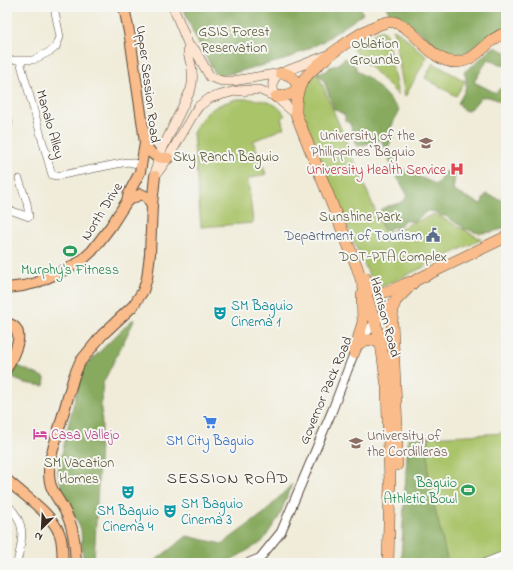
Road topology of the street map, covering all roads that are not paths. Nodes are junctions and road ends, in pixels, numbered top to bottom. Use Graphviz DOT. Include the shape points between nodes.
graph roads {
  1 [pos="54,7"];
  2 [pos="124,7"];
  3 [pos="173,7"];
  4 [pos="506,33"];
  5 [pos="189,46"];
  6 [pos="331,54"];
  7 [pos="7,60"];
  8 [pos="20,61"];
  9 [pos="281,73"];
  10 [pos="215,79"];
  11 [pos="299,88"];
  12 [pos="189,94"];
  13 [pos="218,95"];
  14 [pos="276,96"];
  15 [pos="206,100"];
  16 [pos="296,114"];
  17 [pos="145,143"];
  18 [pos="163,158"];
  19 [pos="142,166"];
  20 [pos="155,176"];
  21 [pos="19,178"];
  22 [pos="127,201"];
  23 [pos="152,205"];
  24 [pos="7,209"];
  25 [pos="506,237"];
  26 [pos="351,251"];
  27 [pos="357,267"];
  28 [pos="416,280"];
  29 [pos="7,288"];
  30 [pos="396,300"];
  31 [pos="375,322"];
  32 [pos="7,323"];
  33 [pos="362,326"];
  34 [pos="392,334"];
  35 [pos="360,343"];
  36 [pos="381,344"];
  37 [pos="354,353"];
  38 [pos="7,368"];
  39 [pos="7,480"];
  40 [pos="7,504"];
  41 [pos="506,554"];
  42 [pos="17,563"];
  43 [pos="63,563"];
  44 [pos="76,563"];
  45 [pos="248,563"];
  46 [pos="388,563"];
  47 [pos="395,563"];
  48 [pos="483,563"];
  1 -- 8 [label="street" via="60,32 59,42 51,51 33,60"];
  2 -- 17 [label="main road, Upper Session Road"];
  3 -- 5 [label="main road"];
  4 -- 6 [label="highway" via="496,37 470,59 456,62 440,57 402,26 385,22 360,34"];
  5 -- 10 [label="main road" via="195,50 208,74"];
  5 -- 12 [label="main road" via="187,50 193,83"];
  6 -- 9 [label="main road"];
  6 -- 11 [label="highway" via="306,76"];
  7 -- 8 [label="street"];
  8 -- 19 [label="street, Manalo Alley" via="52,175 128,162"];
  9 -- 10 [label="main road" via="233,81"];
  9 -- 11 [label="highway" via="291,76"];
  9 -- 14 [label="main road" via="273,81"];
  10 -- 13 [label="main road"];
  11 -- 14 [label="highway" via="291,94"];
  11 -- 16 [label="highway"];
  12 -- 15 [label="main road"];
  12 -- 18 [label="main road"];
  13 -- 14 [label="main road" via="260,90"];
  13 -- 15 [label="main road"];
  14 -- 16 [label="main road"];
  15 -- 18 [label="main road" via="199,106"];
  16 -- 26 [label="highway, Harrison Road"];
  17 -- 18 [label="main road" via="151,153"];
  17 -- 19 [label="main road, Upper Session Road"];
  18 -- 20 [label="main road"];
  19 -- 22 [label="main road, North Drive"];
  20 -- 23 [label="main road"];
  21 -- 24 [label="street" via="29,216"];
  22 -- 23 [label="main road" via="141,194"];
  22 -- 29 [label="main road, North Drive" via="92,251 76,265 36,283"];
  23 -- 44 [label="main road" via="150,254 143,291 80,362 50,460 49,483 69,519 74,537"];
  25 -- 28 [label="highway, Governor Pack Road"];
  26 -- 27 [label="highway, Harrison Road"];
  26 -- 28 [label="highway" via="375,291 385,292"];
  27 -- 31 [label="highway, Harrison Road"];
  27 -- 33 [label="highway" via="363,301"];
  28 -- 30 [label="highway, Governor Pack Road"];
  30 -- 31 [label="highway, Governor Pack Road"];
  30 -- 34 [label="highway, Harrison Road" via="392,313"];
  31 -- 33 [label="highway"];
  31 -- 34 [label="highway" via="384,325"];
  31 -- 35 [label="street, Governor Pack Road"];
  31 -- 36 [label="highway, Harrison Road"];
  32 -- 38 [label="main road" via="10,323 18,333 19,341"];
  33 -- 37 [label="highway"];
  34 -- 47 [label="highway, Harrison Road" via="397,435"];
  35 -- 36 [label="highway" via="373,340"];
  35 -- 37 [label="street, Governor Pack Road"];
  36 -- 46 [label="highway, Harrison Road" via="387,387 390,477"];
  37 -- 45 [label="street, Governor Pack Road" via="281,532 260,558"];
  39 -- 43 [label="main road" via="57,527 61,537"];
  40 -- 42 [label="street" via="18,516 21,524 22,535"];
  41 -- 48 [label="street"];
}
